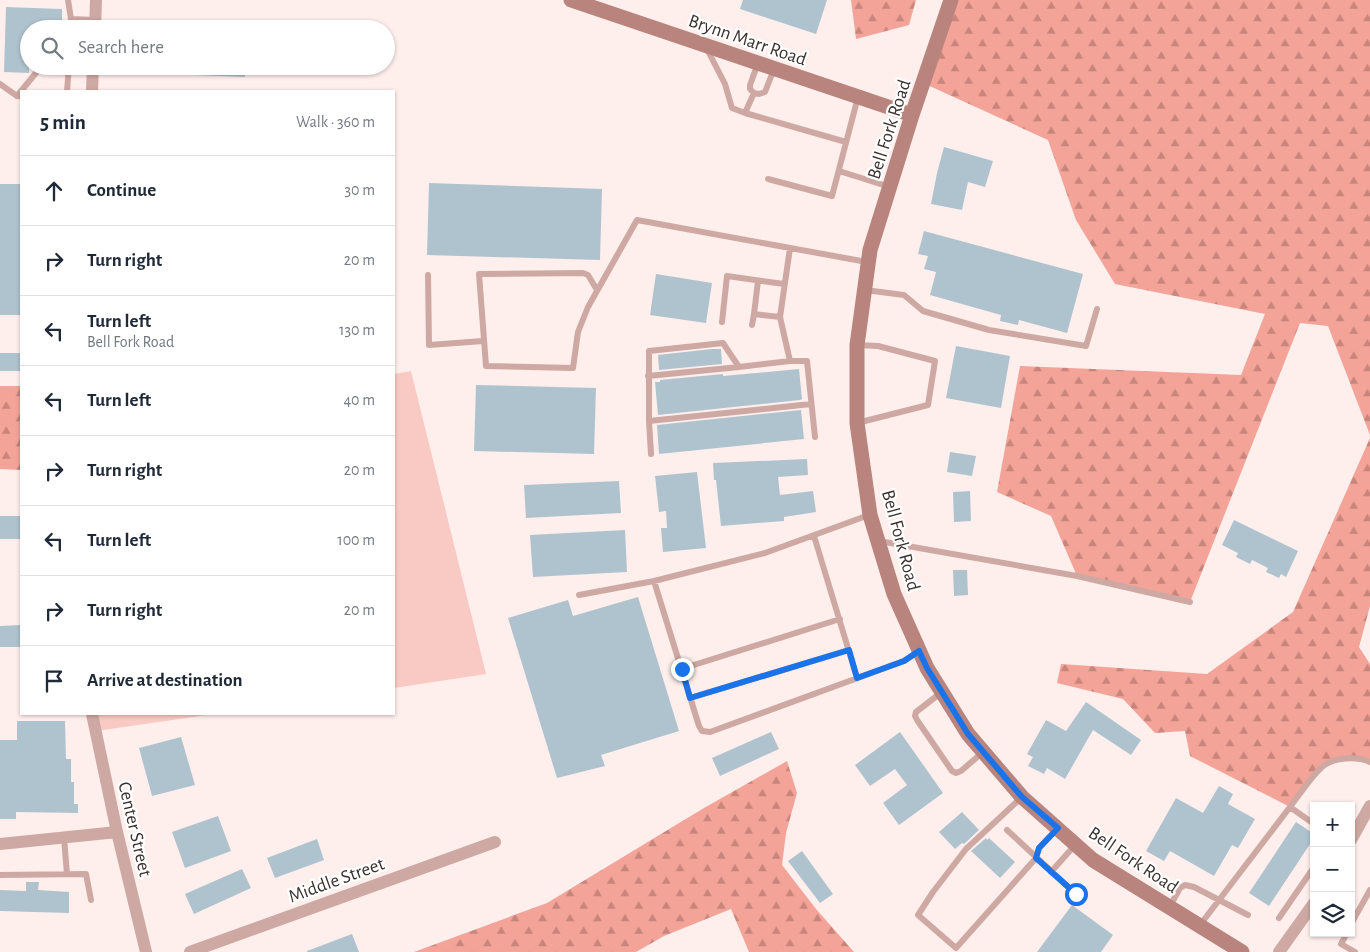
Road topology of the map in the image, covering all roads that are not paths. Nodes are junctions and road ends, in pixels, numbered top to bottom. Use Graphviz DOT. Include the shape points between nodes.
graph roads {
  1 [pos="68,0"];
  2 [pos="96,0"];
  3 [pos="571,0"];
  4 [pos="951,0"];
  5 [pos="71,19"];
  6 [pos="76,20"];
  7 [pos="95,20"];
  8 [pos="705,45"];
  9 [pos="758,63"];
  10 [pos="774,69"];
  11 [pos="35,75"];
  12 [pos="68,75"];
  13 [pos="93,75"];
  14 [pos="0,84"];
  15 [pos="24,90"];
  16 [pos="67,90"];
  17 [pos="92,90"];
  18 [pos="754,93"];
  19 [pos="19,96"];
  20 [pos="858,97"];
  21 [pos="745,113"];
  22 [pos="912,116"];
  23 [pos="846,142"];
  24 [pos="839,171"];
  25 [pos="768,179"];
  26 [pos="890,187"];
  27 [pos="790,248"];
  28 [pos="868,262"];
  29 [pos="428,275"];
  30 [pos="758,281"];
  31 [pos="784,284"];
  32 [pos="597,290"];
  33 [pos="864,290"];
  34 [pos="1097,309"];
  35 [pos="754,314"];
  36 [pos="780,317"];
  37 [pos="722,322"];
  38 [pos="752,326"];
  39 [pos="483,341"];
  40 [pos="858,345"];
  41 [pos="790,361"];
  42 [pos="739,367"];
  43 [pos="648,376"];
  44 [pos="811,404"];
  45 [pos="649,421"];
  46 [pos="857,423"];
  47 [pos="815,437"];
  48 [pos="651,454"];
  49 [pos="870,514"];
  50 [pos="814,536"];
  51 [pos="878,541"];
  52 [pos="654,581"];
  53 [pos="579,595"];
  54 [pos="1190,602"];
  55 [pos="840,619"];
  56 [pos="849,650"];
  57 [pos="919,651"];
  58 [pos="682,669"];
  59 [pos="857,678"];
  60 [pos="942,692"];
  61 [pos="690,698"];
  62 [pos="92,715"];
  63 [pos="984,752"];
  64 [pos="1370,762"];
  65 [pos="1022,797"];
  66 [pos="1370,806"];
  67 [pos="1290,807"];
  68 [pos="1310,821"];
  69 [pos="1058,828"];
  70 [pos="1007,830"];
  71 [pos="116,832"];
  72 [pos="1355,833"];
  73 [pos="64,838"];
  74 [pos="495,842"];
  75 [pos="0,844"];
  76 [pos="1075,844"];
  77 [pos="1036,858"];
  78 [pos="1051,872"];
  79 [pos="1310,873"];
  80 [pos="67,874"];
  81 [pos="0,875"];
  82 [pos="1370,890"];
  83 [pos="1076,894"];
  84 [pos="91,900"];
  85 [pos="1218,900"];
  86 [pos="1169,908"];
  87 [pos="1310,908"];
  88 [pos="1248,916"];
  89 [pos="1355,917"];
  90 [pos="1279,918"];
  91 [pos="1199,926"];
  92 [pos="1344,937"];
  93 [pos="146,952"];
  94 [pos="190,952"];
  95 [pos="1242,952"];
  96 [pos="1279,952"];
  97 [pos="1355,952"];
  1 -- 5 [label="lane"];
  2 -- 7 [label="street"];
  3 -- 8 [label="main road, Brynn Marr Road"];
  4 -- 22 [label="main road, Bell Fork Road"];
  5 -- 6 [label="lane"];
  8 -- 9 [label="main road, Brynn Marr Road"];
  8 -- 21 [label="lane" via="725,84 732,108"];
  9 -- 10 [label="main road, Brynn Marr Road"];
  9 -- 18 [label="lane" via="750,85"];
  10 -- 18 [label="lane" via="765,92"];
  10 -- 20 [label="main road, Brynn Marr Road"];
  11 -- 15 [label="lane"];
  12 -- 16 [label="lane"];
  13 -- 17 [label="street"];
  14 -- 19 [label="lane"];
  18 -- 21 [label="lane"];
  20 -- 22 [label="main road, Brynn Marr Road"];
  20 -- 23 [label="lane"];
  21 -- 23 [label="lane"];
  22 -- 26 [label="main road, Bell Fork Road"];
  23 -- 24 [label="lane"];
  24 -- 25 [label="lane" via="832,196"];
  24 -- 26 [label="lane"];
  26 -- 28 [label="main road, Bell Fork Road"];
  27 -- 28 [label="lane"];
  27 -- 31 [label="lane"];
  27 -- 32 [label="lane" via="637,220"];
  28 -- 33 [label="main road, Bell Fork Road"];
  29 -- 39 [label="lane" via="429,345"];
  30 -- 31 [label="lane"];
  30 -- 35 [label="lane"];
  30 -- 37 [label="lane" via="727,276"];
  31 -- 36 [label="lane"];
  32 -- 39 [label="lane" via="578,332 573,368 486,366"];
  32 -- 39 [label="lane" via="588,275 583,273 478,274"];
  33 -- 34 [label="lane" via="904,295 923,311 989,330 1086,346"];
  33 -- 40 [label="main road, Bell Fork Road"];
  35 -- 36 [label="lane"];
  35 -- 38 [label="lane"];
  36 -- 41 [label="lane"];
  40 -- 46 [label="main road, Bell Fork Road"];
  40 -- 46 [label="lane" via="878,346 935,360 928,405"];
  41 -- 42 [label="lane"];
  41 -- 44 [label="lane" via="807,361"];
  42 -- 43 [label="lane"];
  42 -- 43 [label="lane" via="723,344 649,350"];
  43 -- 45 [label="lane"];
  44 -- 45 [label="lane"];
  44 -- 47 [label="lane"];
  45 -- 48 [label="lane"];
  46 -- 49 [label="main road, Bell Fork Road"];
  49 -- 50 [label="lane"];
  49 -- 51 [label="main road, Bell Fork Road"];
  50 -- 52 [label="lane" via="765,553"];
  50 -- 55 [label="lane"];
  51 -- 54 [label="lane" via="1077,576"];
  51 -- 57 [label="main road, Bell Fork Road" via="894,594"];
  52 -- 53 [label="lane"];
  52 -- 58 [label="lane"];
  55 -- 56 [label="lane"];
  55 -- 58 [label="lane"];
  56 -- 59 [label="lane"];
  56 -- 61 [label="lane"];
  57 -- 59 [label="lane" via="904,661"];
  57 -- 60 [label="main road, Bell Fork Road"];
  58 -- 61 [label="lane"];
  59 -- 61 [label="lane" via="710,732 702,731 699,726"];
  60 -- 63 [label="main road, Bell Fork Road" via="968,734"];
  60 -- 63 [label="lane" via="915,716 952,771 961,771"];
  62 -- 71 [label="street, Center Street"];
  63 -- 65 [label="main road, Bell Fork Road"];
  64 -- 67 [label="lane" via="1362,758 1343,758 1323,766"];
  65 -- 69 [label="main road, Bell Fork Road"];
  65 -- 77 [label="lane" via="966,849 918,914 956,948"];
  66 -- 72 [label="street"];
  67 -- 68 [label="lane"];
  67 -- 85 [label="lane"];
  69 -- 76 [label="main road, Bell Fork Road"];
  69 -- 77 [label="lane" via="1039,848"];
  70 -- 77 [label="lane"];
  71 -- 73 [label="street"];
  71 -- 93 [label="street, Center Street"];
  73 -- 75 [label="street"];
  73 -- 80 [label="lane"];
  74 -- 94 [label="street, Middle Street"];
  76 -- 78 [label="lane"];
  76 -- 86 [label="main road, Bell Fork Road" via="1093,860"];
  77 -- 78 [label="lane"];
  78 -- 83 [label="lane"];
  79 -- 90 [label="lane"];
  80 -- 81 [label="lane"];
  80 -- 84 [label="lane" via="86,874"];
  82 -- 89 [label="lane"];
  85 -- 86 [label="lane" via="1185,885"];
  85 -- 88 [label="lane"];
  85 -- 91 [label="lane"];
  86 -- 91 [label="main road, Bell Fork Road"];
  87 -- 96 [label="street"];
  91 -- 95 [label="main road, Bell Fork Road"];
  92 -- 97 [label="lane" via="1341,944"];
}
